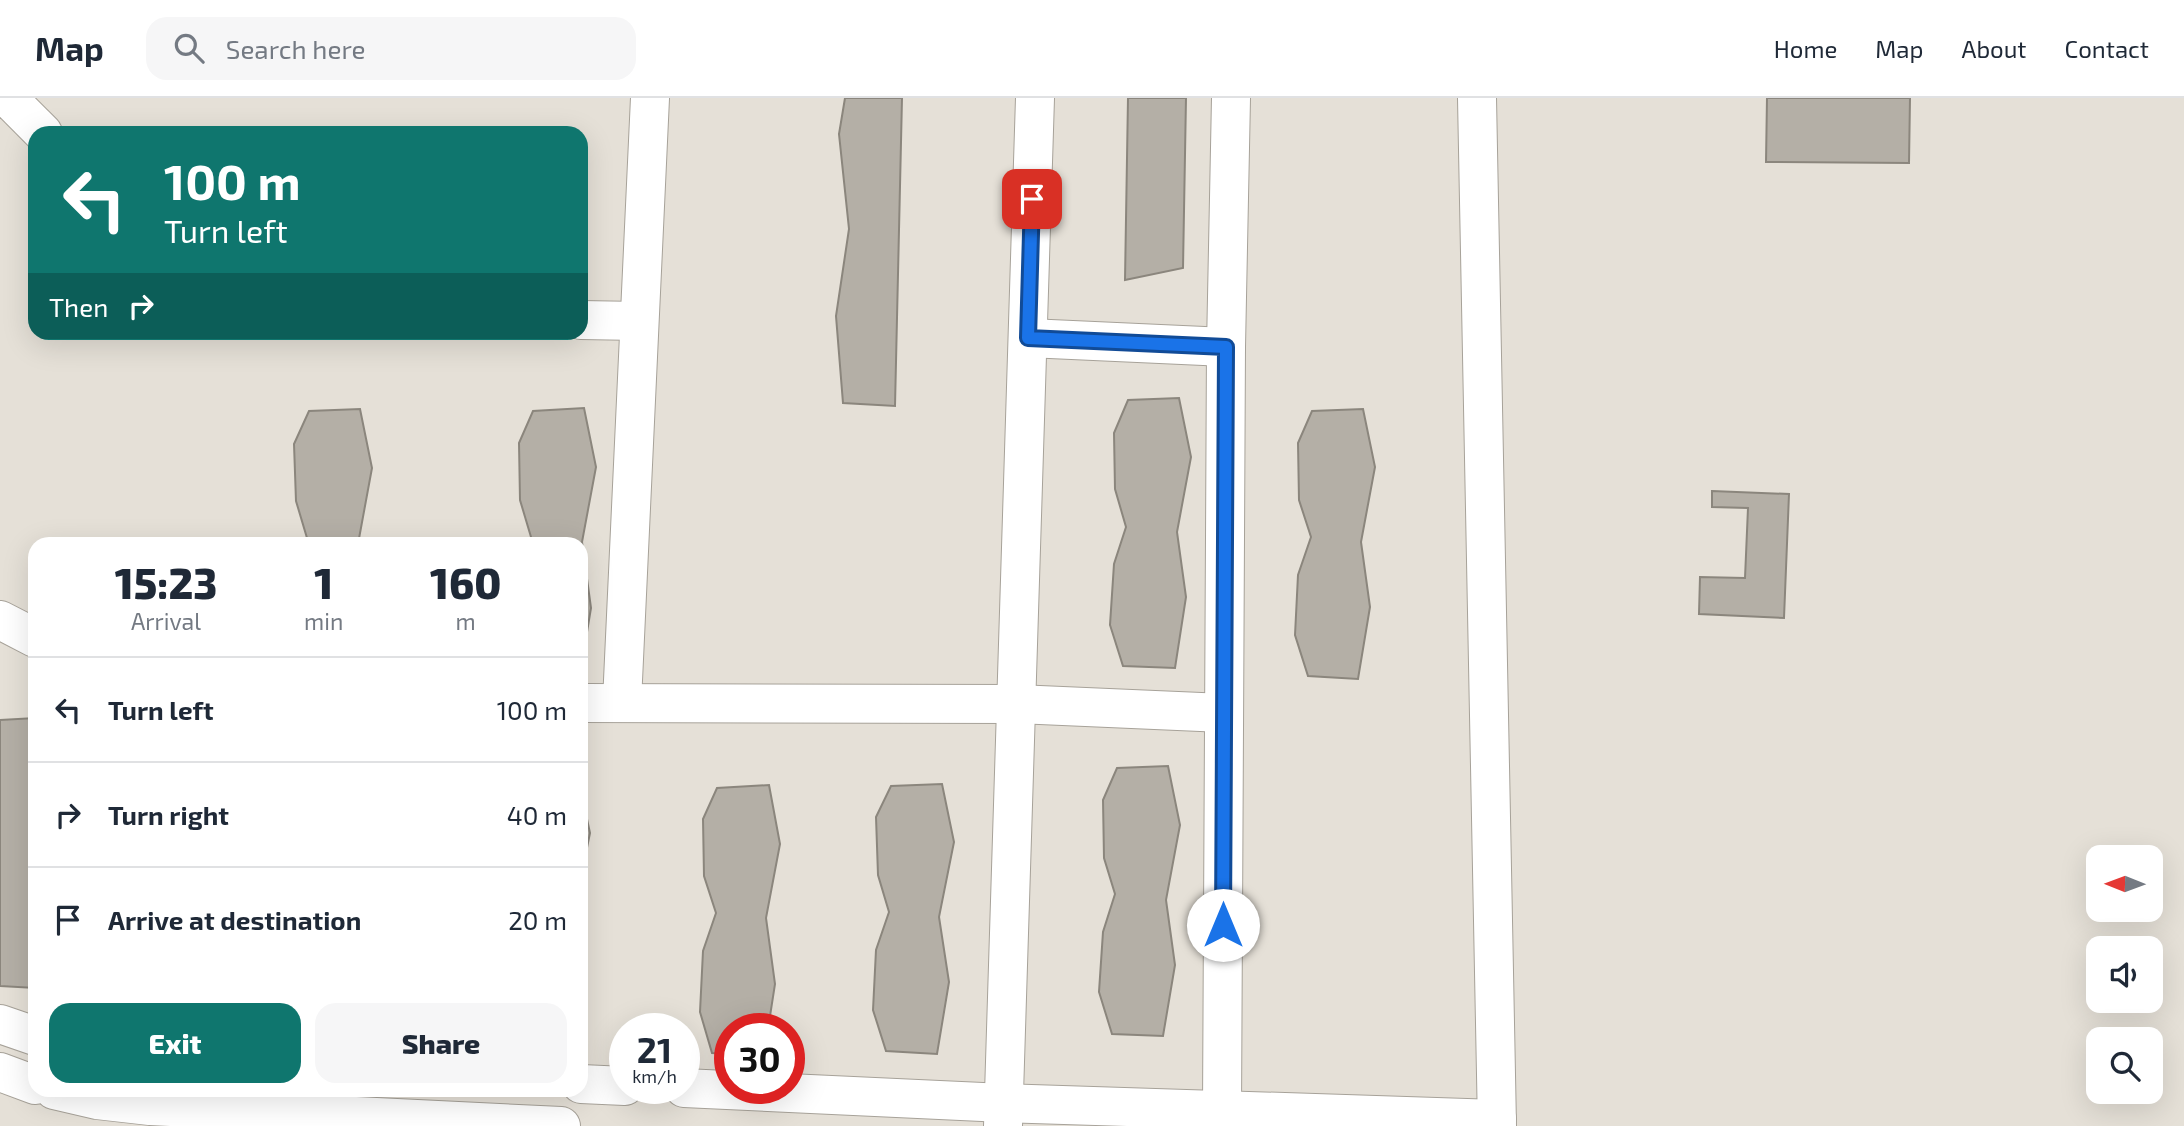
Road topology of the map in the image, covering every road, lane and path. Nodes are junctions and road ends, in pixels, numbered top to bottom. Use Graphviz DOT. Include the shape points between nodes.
graph roads {
  1 [pos="8,98"];
  2 [pos="650,98"];
  3 [pos="1035,98"];
  4 [pos="1231,98"];
  5 [pos="1477,98"];
  6 [pos="36,126"];
  7 [pos="588,320"];
  8 [pos="639,321"];
  9 [pos="1028,338"];
  10 [pos="1226,347"];
  11 [pos="0,620"];
  12 [pos="28,634"];
  13 [pos="622,702"];
  14 [pos="588,703"];
  15 [pos="1016,704"];
  16 [pos="1224,713"];
  17 [pos="0,1024"];
  18 [pos="28,1034"];
  19 [pos="0,1072"];
  20 [pos="28,1082"];
  21 [pos="588,1084"];
  22 [pos="609,1085"];
  23 [pos="700,1089"];
  24 [pos="84,1097"];
  25 [pos="420,1105"];
  26 [pos="1222,1110"];
  27 [pos="1004,1114"];
  28 [pos="1497,1122"];
  29 [pos="561,1126"];
  1 -- 6 [label="street"];
  2 -- 8 [label="street"];
  3 -- 9 [label="street"];
  4 -- 10 [label="street"];
  5 -- 28 [label="street"];
  7 -- 8 [label="street"];
  8 -- 13 [label="street"];
  9 -- 10 [label="street"];
  9 -- 15 [label="street"];
  10 -- 16 [label="street"];
  11 -- 12 [label="street"];
  13 -- 14 [label="street"];
  13 -- 15 [label="street"];
  15 -- 16 [label="street"];
  15 -- 27 [label="street"];
  16 -- 26 [label="street"];
  17 -- 18 [label="street"];
  19 -- 20 [label="street"];
  21 -- 22 [label="street"];
  23 -- 27 [label="street"];
  24 -- 25 [label="street" via="150,1107"];
  25 -- 29 [label="street"];
  26 -- 27 [label="street"];
  26 -- 28 [label="street"];
}
